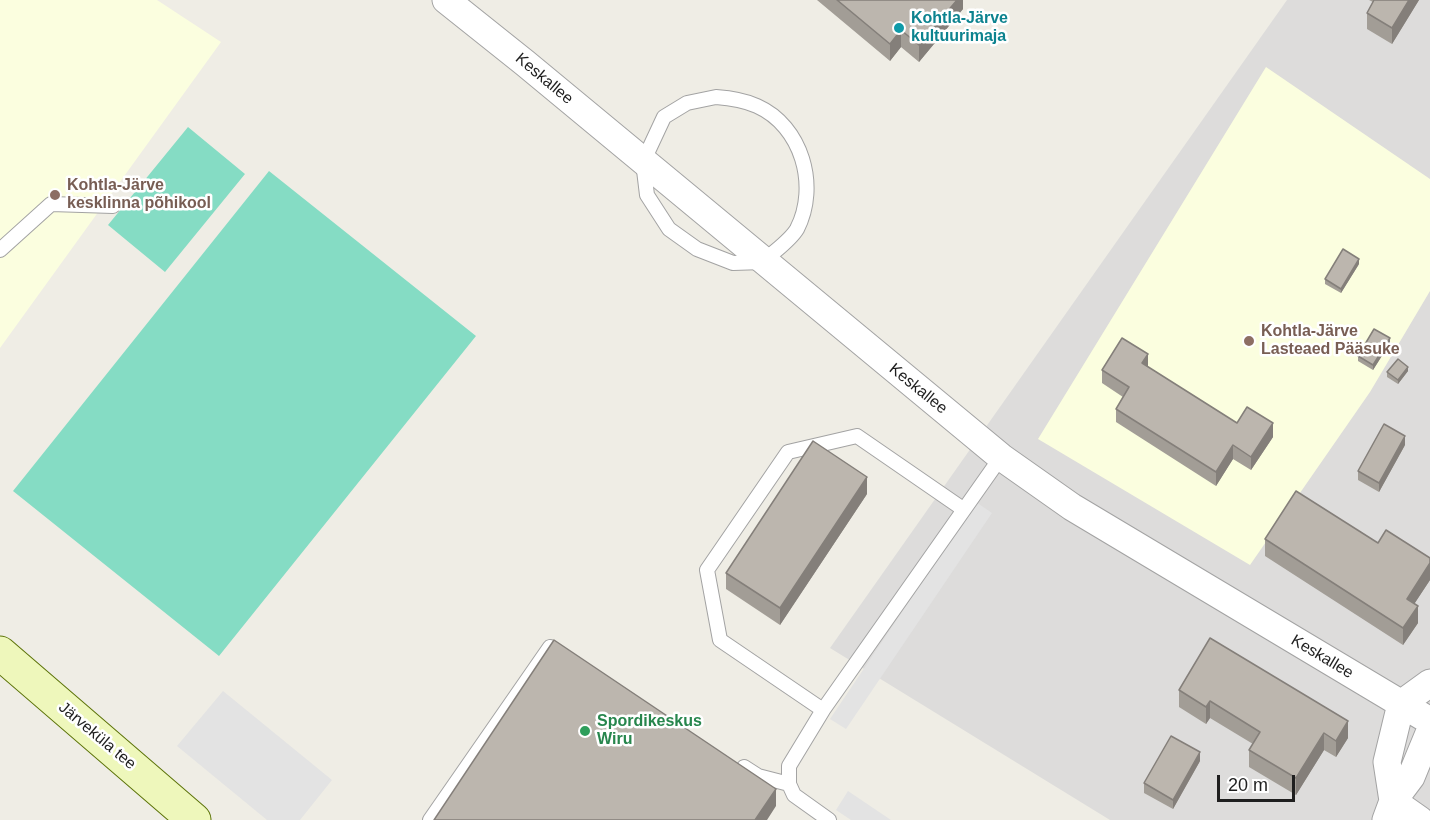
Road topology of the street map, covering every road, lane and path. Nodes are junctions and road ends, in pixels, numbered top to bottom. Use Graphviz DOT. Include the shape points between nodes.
graph roads {
  1 [pos="446,0"];
  2 [pos="643,162"];
  3 [pos="113,206"];
  4 [pos="0,250"];
  5 [pos="763,262"];
  6 [pos="1001,457"];
  7 [pos="963,510"];
  8 [pos="564,647"];
  9 [pos="0,653"];
  10 [pos="1430,683"];
  11 [pos="1401,704"];
  12 [pos="823,710"];
  13 [pos="1430,721"];
  14 [pos="1430,731"];
  15 [pos="729,757"];
  16 [pos="789,784"];
  17 [pos="1390,811"];
  18 [pos="194,820"];
  19 [pos="430,820"];
  20 [pos="829,820"];
  21 [pos="1420,820"];
  1 -- 2 [label="street, Keskallee"];
  2 -- 5 [label="street, Keskallee"];
  2 -- 5 [label="lane" via="664,117 687,103 716,97 738,99 777,118 799,147 807,176 805,206 796,231"];
  3 -- 4 [label="lane" via="51,204"];
  5 -- 6 [label="street, Keskallee"];
  6 -- 7 [label="lane"];
  6 -- 11 [label="street, Keskallee" via="1072,507"];
  7 -- 12 [label="lane"];
  7 -- 12 [label="lane" via="857,436 788,452 707,570 720,640"];
  8 -- 19 [label="lane" via="554,641"];
  9 -- 18 [label="main road, Järveküla tee"];
  10 -- 11 [label="street"];
  11 -- 13 [label="street, Keskallee"];
  11 -- 17 [label="street" via="1387,762"];
  12 -- 16 [label="lane" via="789,766"];
  14 -- 17 [label="street" via="1412,777"];
  15 -- 16 [label="lane" via="758,776"];
  16 -- 20 [label="lane" via="794,795"];
  17 -- 21 [label="street"];
}
